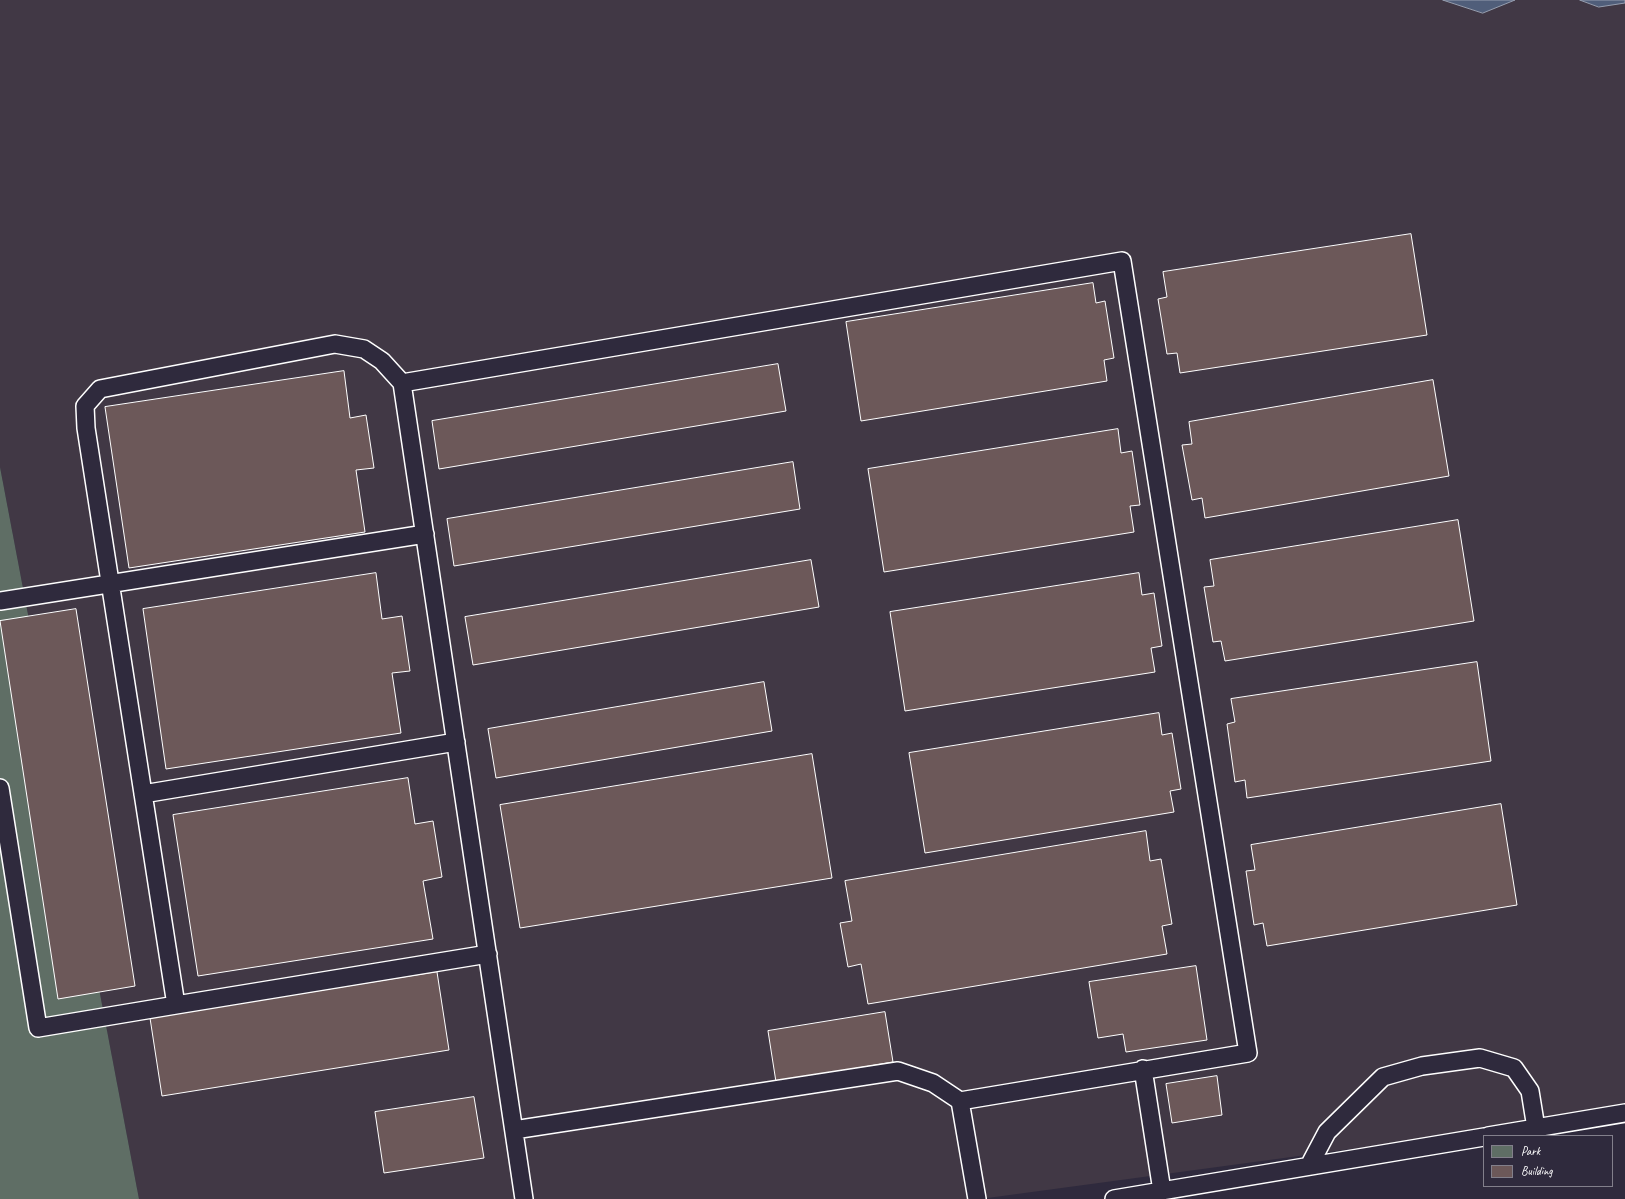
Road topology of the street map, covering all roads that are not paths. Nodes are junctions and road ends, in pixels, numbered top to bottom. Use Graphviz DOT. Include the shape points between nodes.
graph roads {
  1 [pos="402,383"];
  2 [pos="425,534"];
  3 [pos="110,585"];
  4 [pos="0,601"];
  5 [pos="456,742"];
  6 [pos="0,788"];
  7 [pos="143,794"];
  8 [pos="488,954"];
  9 [pos="176,1005"];
  10 [pos="1143,1070"];
  11 [pos="960,1100"];
  12 [pos="1625,1113"];
  13 [pos="1536,1128"];
  14 [pos="514,1130"];
  15 [pos="1494,1135"];
  16 [pos="1483,1137"];
  17 [pos="1309,1166"];
  18 [pos="1162,1191"];
  19 [pos="524,1199"];
  20 [pos="977,1199"];
  21 [pos="1114,1199"];
  1 -- 2 [label="lane"];
  1 -- 3 [label="lane" via="382,361 364,349 335,344 100,389 85,406 86,428"];
  1 -- 10 [label="lane" via="1122,261 1248,1053"];
  2 -- 3 [label="lane"];
  2 -- 5 [label="lane"];
  3 -- 4 [label="lane"];
  3 -- 7 [label="lane"];
  5 -- 7 [label="lane"];
  5 -- 8 [label="lane"];
  6 -- 9 [label="lane" via="38,1028"];
  7 -- 9 [label="lane"];
  8 -- 9 [label="lane"];
  8 -- 14 [label="lane"];
  10 -- 11 [label="lane"];
  10 -- 18 [label="lane"];
  11 -- 14 [label="lane" via="933,1083 898,1071"];
  11 -- 20 [label="lane"];
  12 -- 13 [label="lane"];
  13 -- 15 [label="lane"];
  13 -- 17 [label="lane" via="1530,1091 1514,1068 1480,1058 1422,1066 1383,1077 1327,1132"];
  14 -- 19 [label="lane"];
  16 -- 17 [label="lane"];
  17 -- 18 [label="lane"];
  18 -- 21 [label="lane"];
}
